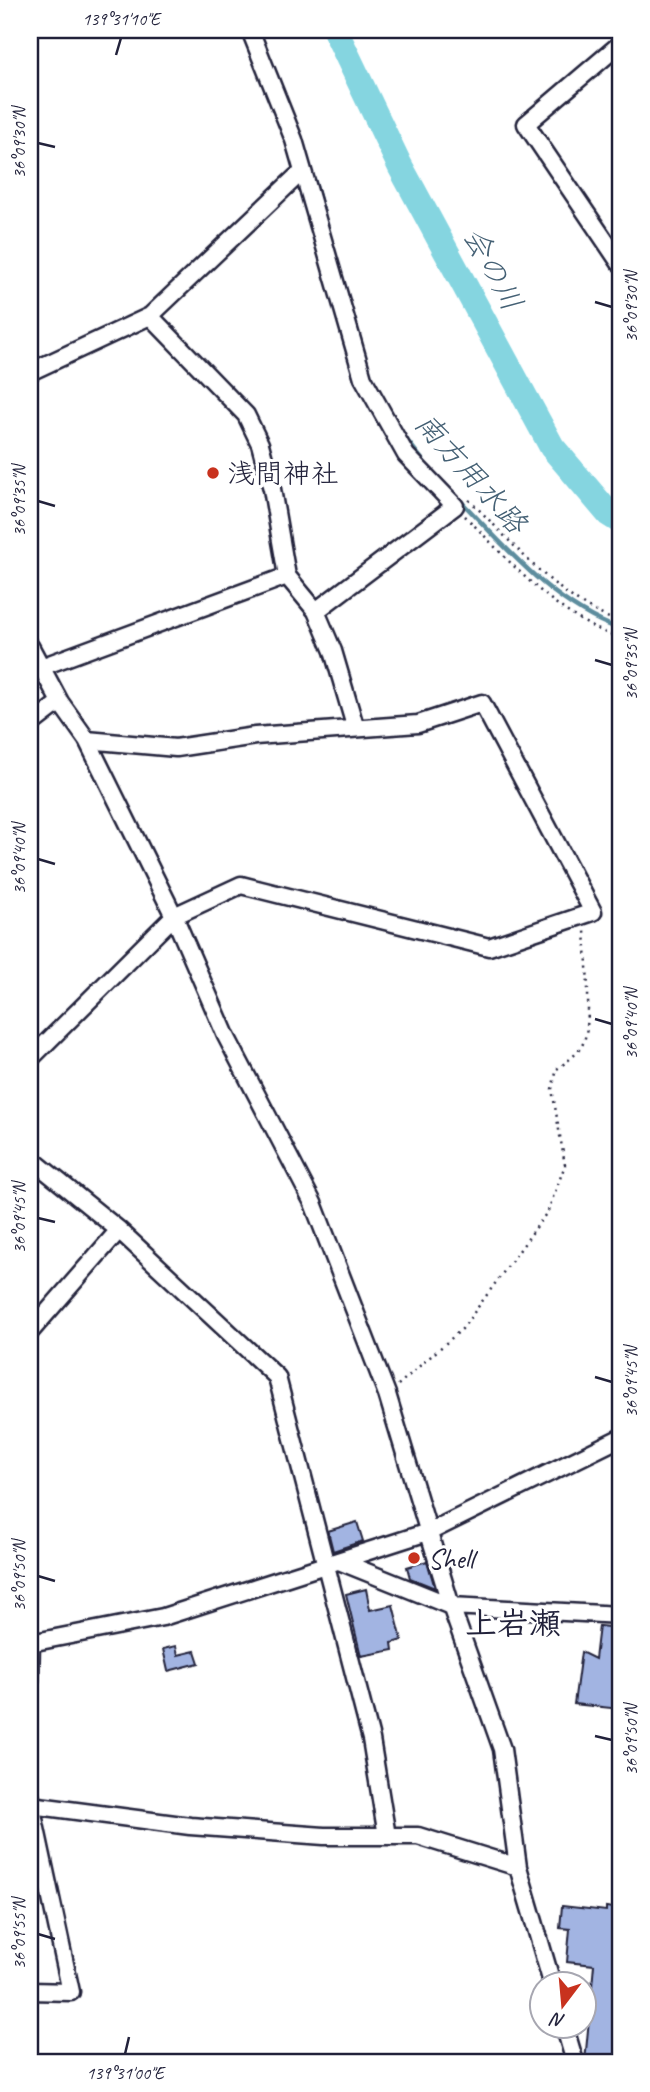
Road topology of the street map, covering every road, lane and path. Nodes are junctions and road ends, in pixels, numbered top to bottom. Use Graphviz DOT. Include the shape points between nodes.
graph roads {
  1 [pos="250,30"];
  2 [pos="620,44"];
  3 [pos="303,174"];
  4 [pos="620,263"];
  5 [pos="150,316"];
  6 [pos="30,372"];
  7 [pos="459,499"];
  8 [pos="287,576"];
  9 [pos="316,611"];
  10 [pos="620,622"];
  11 [pos="620,638"];
  12 [pos="30,646"];
  13 [pos="41,667"];
  14 [pos="60,702"];
  15 [pos="30,725"];
  16 [pos="355,726"];
  17 [pos="87,740"];
  18 [pos="584,915"];
  19 [pos="174,916"];
  20 [pos="30,1059"];
  21 [pos="30,1158"];
  22 [pos="119,1230"];
  23 [pos="30,1332"];
  24 [pos="387,1394"];
  25 [pos="620,1438"];
  26 [pos="431,1531"];
  27 [pos="333,1563"];
  28 [pos="451,1606"];
  29 [pos="620,1615"];
  30 [pos="30,1642"];
  31 [pos="30,1681"];
  32 [pos="30,1795"];
  33 [pos="31,1804"];
  34 [pos="387,1836"];
  35 [pos="517,1867"];
  36 [pos="548,1969"];
  37 [pos="30,1991"];
  38 [pos="568,2039"];
  39 [pos="575,2062"];
  1 -- 3 [label="street"];
  2 -- 4 [label="street" via="526,124"];
  3 -- 5 [label="street"];
  3 -- 7 [label="street" via="363,378 406,455"];
  5 -- 6 [label="street"];
  5 -- 8 [label="street" via="246,415 260,444 272,489"];
  7 -- 9 [label="street"];
  7 -- 10 [label="path" via="559,587 602,616"];
  7 -- 11 [label="path" via="547,597 593,627"];
  8 -- 9 [label="street"];
  8 -- 13 [label="street"];
  9 -- 16 [label="street"];
  12 -- 13 [label="street"];
  13 -- 14 [label="street"];
  14 -- 15 [label="street"];
  14 -- 17 [label="street"];
  16 -- 17 [label="street" via="176,748"];
  16 -- 18 [label="street" via="418,724 482,702 593,912"];
  17 -- 19 [label="street"];
  18 -- 19 [label="street" via="489,947 241,885"];
  18 -- 24 [label="path" via="584,1041 557,1069 552,1089 565,1166 548,1211 462,1329"];
  19 -- 20 [label="street"];
  19 -- 24 [label="street" via="226,1036 313,1203"];
  21 -- 22 [label="street"];
  22 -- 23 [label="street"];
  22 -- 27 [label="street" via="277,1377"];
  24 -- 26 [label="street"];
  25 -- 26 [label="street"];
  26 -- 27 [label="street"];
  26 -- 28 [label="street"];
  27 -- 28 [label="street"];
  27 -- 30 [label="street" via="163,1617"];
  27 -- 34 [label="street" via="372,1739"];
  28 -- 29 [label="street"];
  28 -- 35 [label="street" via="502,1749"];
  30 -- 31 [label="street"];
  32 -- 33 [label="street"];
  33 -- 34 [label="street" via="190,1826"];
  33 -- 37 [label="street" via="71,1992"];
  34 -- 35 [label="street" via="418,1836"];
  35 -- 36 [label="street"];
  38 -- 39 [label="street"];
}
